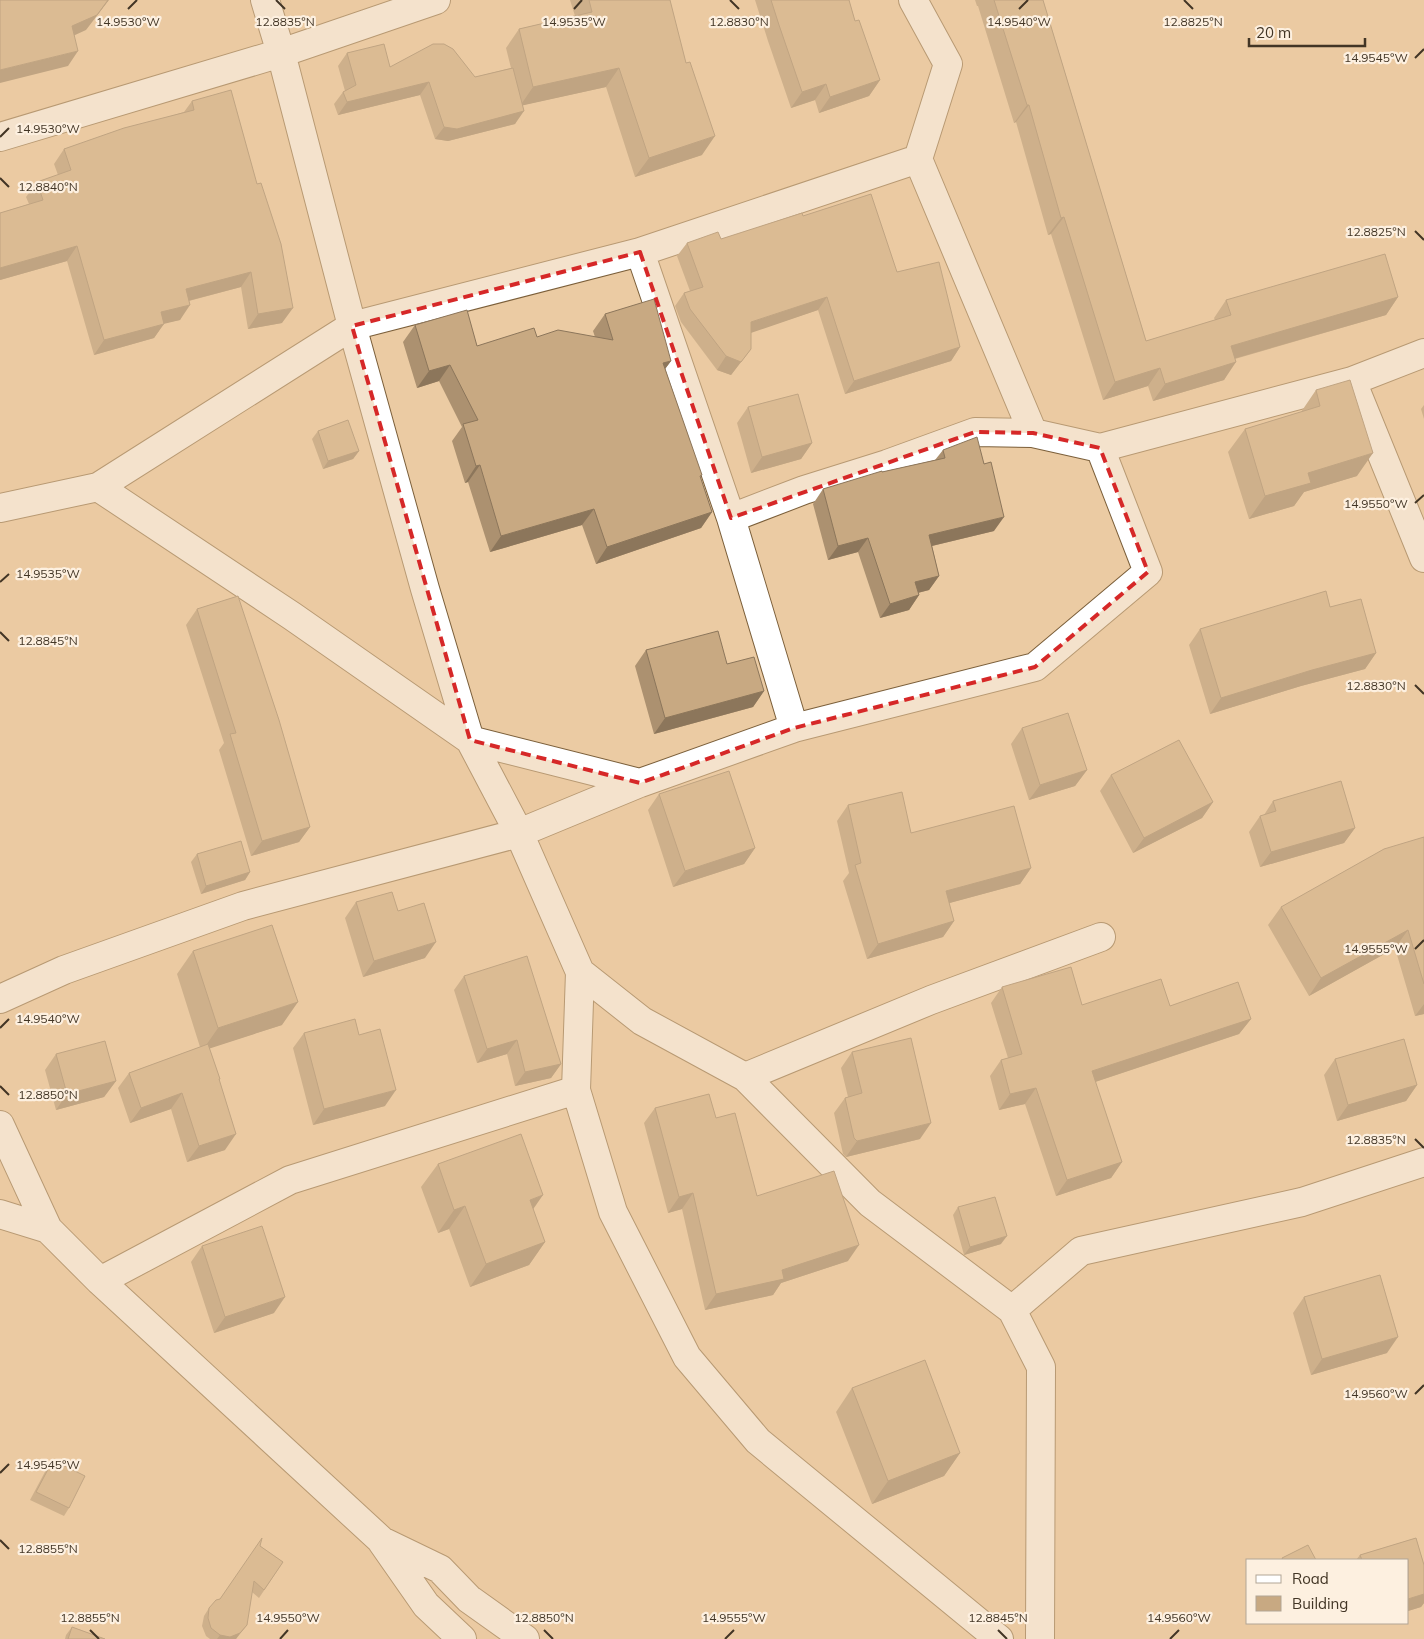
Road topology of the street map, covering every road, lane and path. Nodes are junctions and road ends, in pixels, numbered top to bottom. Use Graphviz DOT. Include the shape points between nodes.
graph roads {
  1 [pos="264,0"];
  2 [pos="436,0"];
  3 [pos="913,0"];
  4 [pos="281,53"];
  5 [pos="0,137"];
  6 [pos="918,159"];
  7 [pos="640,252"];
  8 [pos="352,326"];
  9 [pos="1424,353"];
  10 [pos="1352,381"];
  11 [pos="1032,434"];
  12 [pos="1100,448"];
  13 [pos="98,487"];
  14 [pos="0,508"];
  15 [pos="731,518"];
  16 [pos="1424,558"];
  17 [pos="794,728"];
  18 [pos="470,740"];
  19 [pos="640,784"];
  20 [pos="519,833"];
  21 [pos="1101,937"];
  22 [pos="580,972"];
  23 [pos="0,1000"];
  24 [pos="745,1077"];
  25 [pos="576,1090"];
  26 [pos="0,1125"];
  27 [pos="1424,1162"];
  28 [pos="0,1214"];
  29 [pos="48,1229"];
  30 [pos="100,1281"];
  31 [pos="1012,1310"];
  32 [pos="382,1541"];
  33 [pos="462,1639"];
  34 [pos="525,1639"];
  35 [pos="999,1639"];
  36 [pos="1040,1639"];
  1 -- 4 [label="street"];
  2 -- 4 [label="street"];
  3 -- 6 [label="street" via="948,64"];
  4 -- 5 [label="street"];
  4 -- 8 [label="street"];
  6 -- 7 [label="street"];
  6 -- 11 [label="street"];
  7 -- 8 [label="street"];
  7 -- 15 [label="street"];
  8 -- 13 [label="street"];
  8 -- 18 [label="street" via="424,589"];
  9 -- 10 [label="street"];
  10 -- 12 [label="street"];
  10 -- 16 [label="street"];
  11 -- 12 [label="street"];
  11 -- 15 [label="street" via="975,432"];
  12 -- 17 [label="street" via="1148,572 1035,667"];
  13 -- 14 [label="street"];
  13 -- 18 [label="street"];
  15 -- 17 [label="street"];
  17 -- 19 [label="street"];
  18 -- 19 [label="street"];
  18 -- 20 [label="street"];
  19 -- 20 [label="street"];
  20 -- 22 [label="street"];
  20 -- 23 [label="street" via="242,906 64,970"];
  21 -- 24 [label="street" via="931,1000"];
  22 -- 24 [label="street" via="642,1021"];
  22 -- 25 [label="street"];
  24 -- 31 [label="street" via="870,1204"];
  25 -- 30 [label="street" via="290,1180"];
  25 -- 35 [label="street" via="613,1212 687,1357 758,1441"];
  26 -- 29 [label="street"];
  27 -- 31 [label="street" via="1302,1202 1081,1251"];
  28 -- 29 [label="street"];
  29 -- 30 [label="street"];
  30 -- 32 [label="street"];
  31 -- 36 [label="street" via="1041,1367"];
  32 -- 33 [label="street" via="426,1605"];
  32 -- 34 [label="street" via="440,1569 469,1599"];
}
